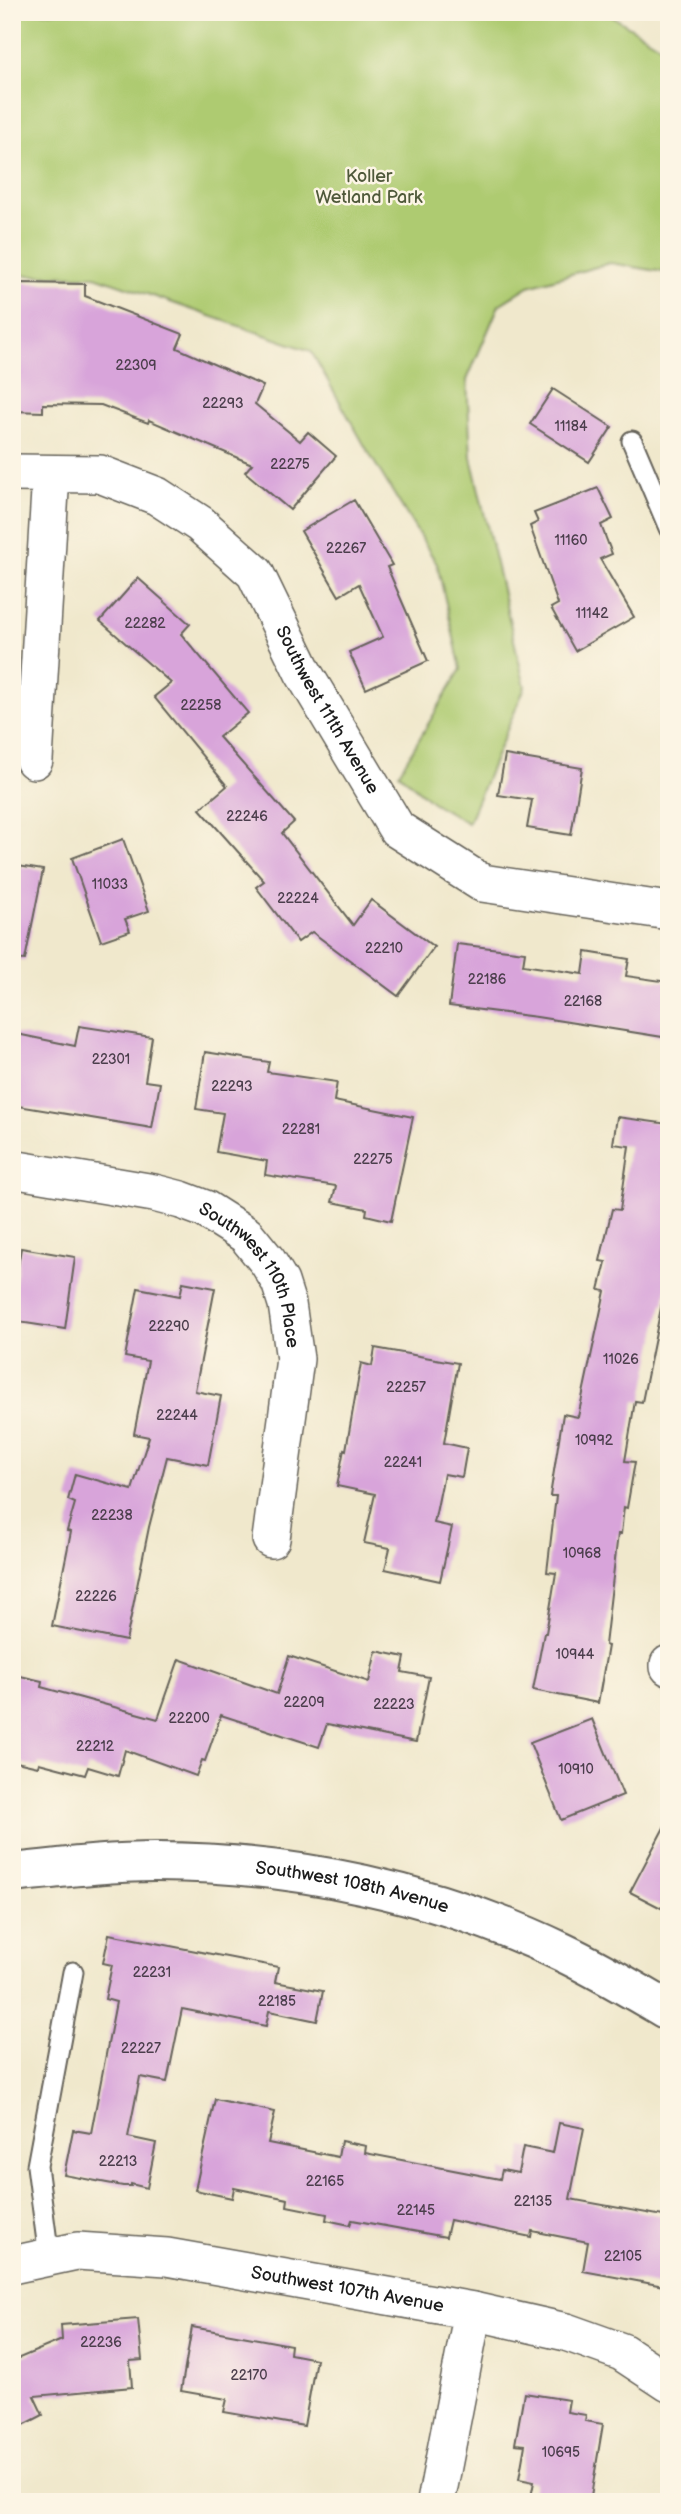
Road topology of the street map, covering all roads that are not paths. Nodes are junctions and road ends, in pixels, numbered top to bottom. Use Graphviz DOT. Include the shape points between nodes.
graph roads {
  1 [pos="632,441"];
  2 [pos="12,473"];
  3 [pos="51,474"];
  4 [pos="669,528"];
  5 [pos="34,760"];
  6 [pos="669,911"];
  7 [pos="12,1169"];
  8 [pos="271,1539"];
  9 [pos="12,1873"];
  10 [pos="73,1972"];
  11 [pos="669,2011"];
  12 [pos="49,2258"];
  13 [pos="12,2265"];
  14 [pos="472,2311"];
  15 [pos="669,2383"];
  16 [pos="436,2502"];
  1 -- 4 [label="lane"];
  2 -- 3 [label="street, Southwest 111th Avenue"];
  3 -- 5 [label="street"];
  3 -- 6 [label="street, Southwest 111th Avenue" via="100,474 157,496 200,524 255,573 303,673 397,829 482,883"];
  7 -- 8 [label="street, Southwest 110th Place" via="181,1200 246,1235 268,1262 287,1304 295,1359"];
  9 -- 11 [label="street, Southwest 108th Avenue" via="189,1863 312,1874 395,1891 560,1951"];
  10 -- 12 [label="lane" via="37,2166"];
  12 -- 13 [label="street, Southwest 107th Avenue"];
  12 -- 14 [label="street, Southwest 107th Avenue" via="77,2251 167,2257"];
  14 -- 15 [label="street, Southwest 107th Avenue" via="589,2340 622,2353"];
  14 -- 16 [label="street"];
}
